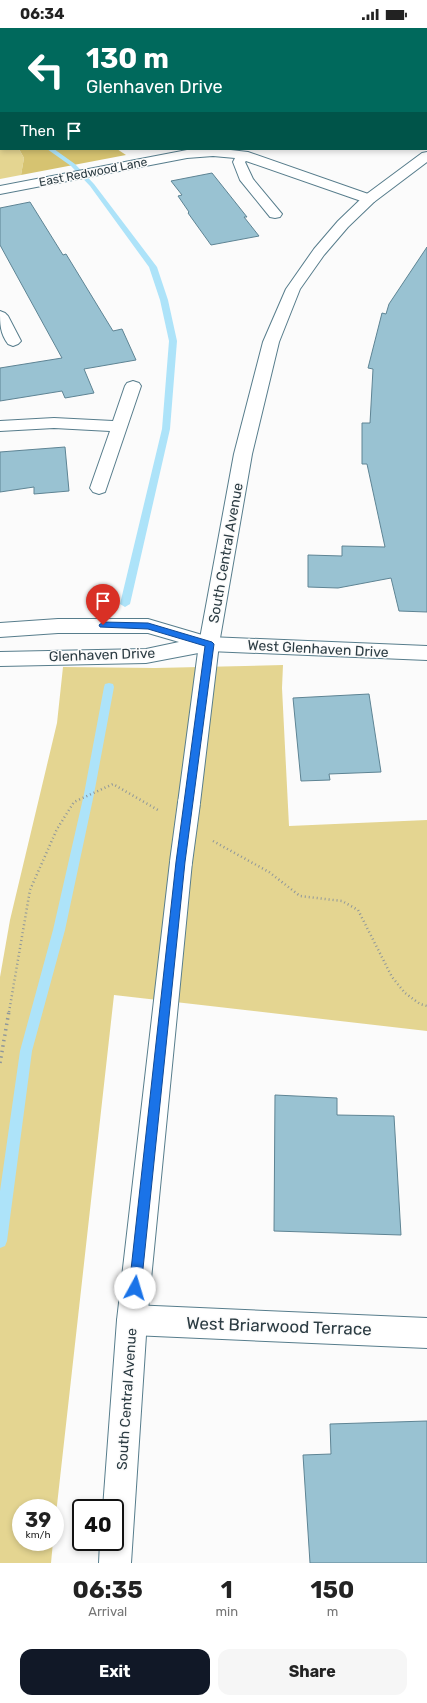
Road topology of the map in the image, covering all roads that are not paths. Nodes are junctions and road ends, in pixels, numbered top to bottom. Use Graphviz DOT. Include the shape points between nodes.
graph roads {
  1 [pos="242,155"];
  2 [pos="427,156"];
  3 [pos="0,190"];
  4 [pos="370,199"];
  5 [pos="275,214"];
  6 [pos="0,316"];
  7 [pos="13,341"];
  8 [pos="133,386"];
  9 [pos="0,426"];
  10 [pos="119,426"];
  11 [pos="99,488"];
  12 [pos="27,628"];
  13 [pos="0,630"];
  14 [pos="209,644"];
  15 [pos="427,653"];
  16 [pos="25,658"];
  17 [pos="0,659"];
  18 [pos="132,1320"];
  19 [pos="427,1333"];
  20 [pos="115,1563"];
  1 -- 3 [label="main road, East Redwood Lane" via="213,152 187,154"];
  1 -- 4 [label="main road, East Redwood Lane"];
  1 -- 5 [label="main road" via="239,162 247,180"];
  2 -- 4 [label="main road, South Central Avenue"];
  4 -- 14 [label="main road, South Central Avenue" via="342,224 310,264 293,289 271,342 244,454"];
  6 -- 7 [label="main road"];
  8 -- 10 [label="main road"];
  9 -- 10 [label="main road" via="54,423"];
  10 -- 11 [label="main road"];
  12 -- 13 [label="main road, Glenhaven Drive"];
  12 -- 14 [label="main road, Glenhaven Drive" via="148,626"];
  12 -- 16 [label="main road"];
  14 -- 15 [label="main road, West Glenhaven Drive"];
  14 -- 16 [label="main road, Glenhaven Drive" via="146,656"];
  14 -- 18 [label="main road, South Central Avenue, bridge" via="181,862"];
  16 -- 17 [label="main road, Glenhaven Drive"];
  18 -- 19 [label="main road, West Briarwood Terrace"];
  18 -- 20 [label="main road, South Central Avenue"];
}
